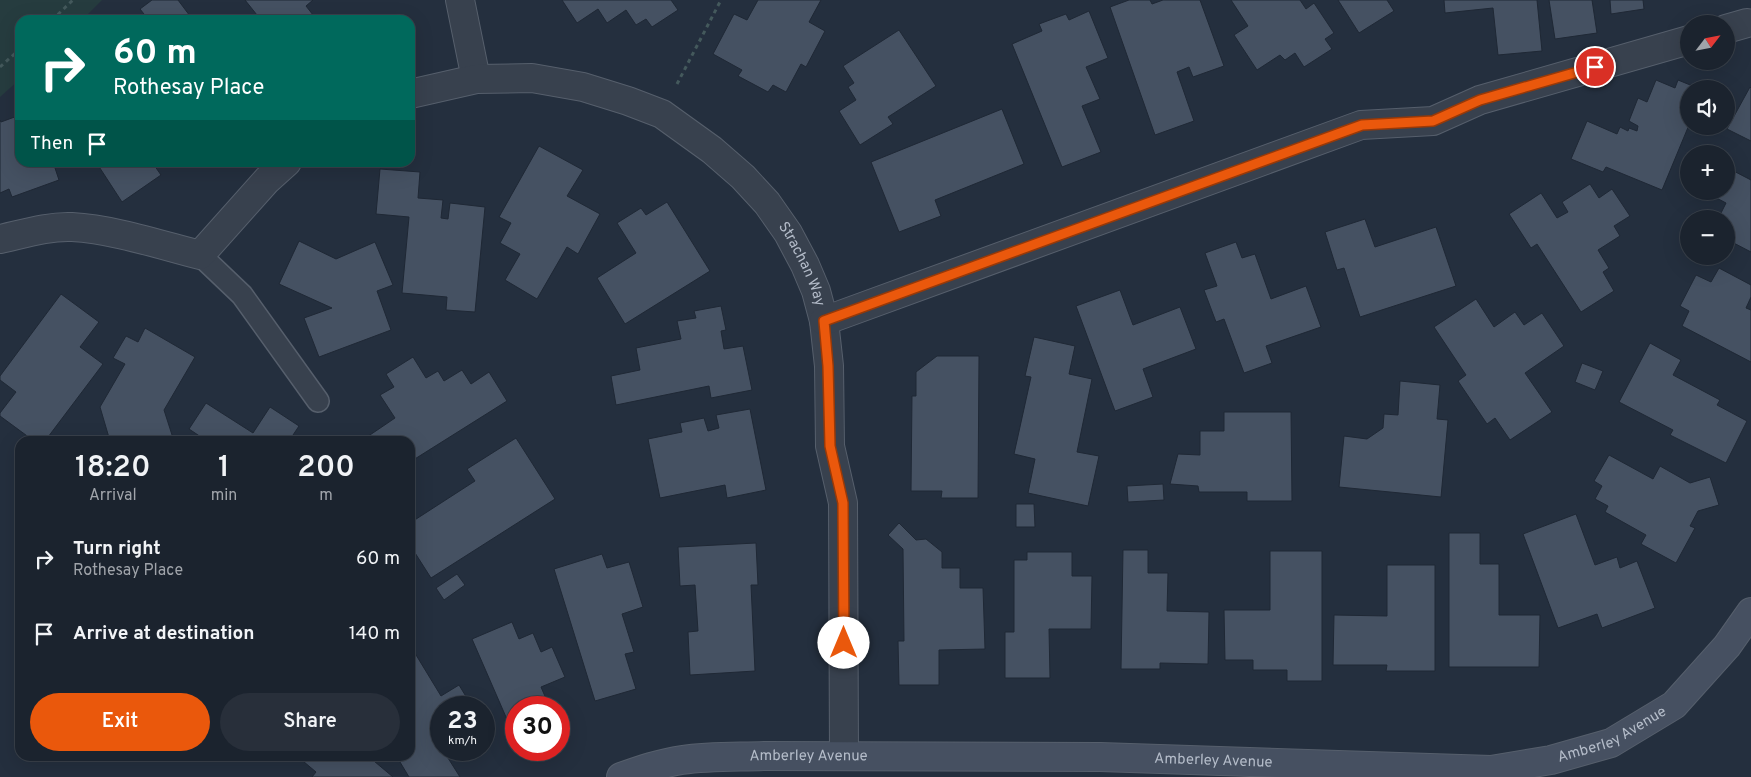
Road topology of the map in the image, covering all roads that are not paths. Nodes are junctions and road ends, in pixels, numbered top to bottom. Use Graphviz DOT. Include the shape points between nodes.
graph roads {
  1 [pos="460,0"];
  2 [pos="1680,43"];
  3 [pos="476,79"];
  4 [pos="415,93"];
  5 [pos="281,167"];
  6 [pos="0,239"];
  7 [pos="200,255"];
  8 [pos="824,321"];
  9 [pos="318,401"];
  10 [pos="1751,612"];
  11 [pos="844,756"];
  12 [pos="1100,767"];
  13 [pos="622,777"];
  1 -- 3 [label="street"];
  2 -- 8 [label="street" via="1480,100 1433,121 1362,125"];
  3 -- 4 [label="street, Strachan Way"];
  3 -- 8 [label="street, Strachan Way" via="532,78 583,87 662,114 712,150 767,203 805,265"];
  5 -- 7 [label="street"];
  6 -- 7 [label="street" via="71,227 102,231"];
  7 -- 9 [label="lane" via="242,295"];
  8 -- 11 [label="street, Strachan Way" via="830,446 843,503"];
  10 -- 12 [label="street, Amberley Avenue" via="1727,646 1674,705 1611,743 1551,760 1491,770"];
  11 -- 12 [label="street, Amberley Avenue"];
  11 -- 13 [label="street, Amberley Avenue" via="690,759"];
}
